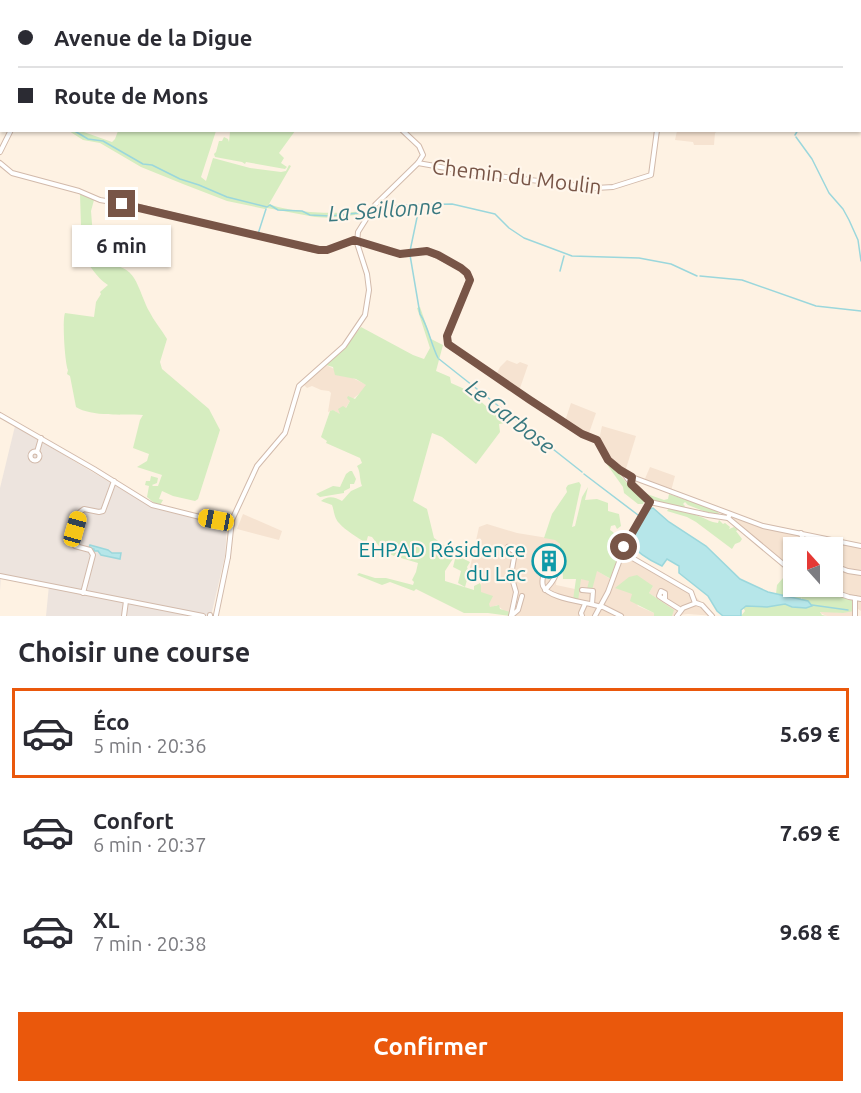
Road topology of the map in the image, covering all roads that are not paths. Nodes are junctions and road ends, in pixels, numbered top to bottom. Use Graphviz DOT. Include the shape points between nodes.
graph roads {
  1 [pos="10,132"];
  2 [pos="404,132"];
  3 [pos="657,132"];
  4 [pos="0,152"];
  5 [pos="418,163"];
  6 [pos="0,164"];
  7 [pos="357,240"];
  8 [pos="0,414"];
  9 [pos="41,438"];
  10 [pos="36,452"];
  11 [pos="628,475"];
  12 [pos="114,481"];
  13 [pos="631,484"];
  14 [pos="649,502"];
  15 [pos="729,516"];
  16 [pos="232,523"];
  17 [pos="801,533"];
  18 [pos="802,537"];
  19 [pos="861,546"];
  20 [pos="508,547"];
  21 [pos="622,552"];
  22 [pos="555,559"];
  23 [pos="783,563"];
  24 [pos="545,567"];
  25 [pos="843,570"];
  26 [pos="861,573"];
  27 [pos="0,576"];
  28 [pos="545,590"];
  29 [pos="582,590"];
  30 [pos="84,593"];
  31 [pos="843,594"];
  32 [pos="522,596"];
  33 [pos="858,598"];
  34 [pos="665,600"];
  35 [pos="126,601"];
  36 [pos="695,603"];
  37 [pos="585,604"];
  38 [pos="592,604"];
  39 [pos="601,606"];
  40 [pos="681,610"];
  41 [pos="213,615"];
  42 [pos="582,615"];
  43 [pos="124,616"];
  44 [pos="203,616"];
  45 [pos="511,616"];
  46 [pos="595,616"];
  47 [pos="621,616"];
  48 [pos="676,616"];
  49 [pos="712,616"];
  50 [pos="855,616"];
  1 -- 4 [label="street"];
  2 -- 5 [label="street" via="423,151"];
  3 -- 5 [label="street, Chemin du Moulin" via="651,175 613,187 474,173"];
  5 -- 7 [label="street" via="375,206"];
  6 -- 7 [label="street" via="12,173 100,200 315,250"];
  7 -- 11 [label="street" via="400,254 430,252 466,272 470,280 447,336 450,346 582,434 597,440 606,458"];
  7 -- 16 [label="street" via="369,290 363,320 339,352 299,386 285,433 257,465"];
  8 -- 9 [label="street"];
  9 -- 10 [label="street"];
  9 -- 12 [label="street"];
  11 -- 13 [label="street"];
  11 -- 13 [label="street"];
  11 -- 15 [label="street"];
  12 -- 16 [label="street" via="155,507"];
  12 -- 30 [label="street" via="103,511 80,512 72,539 75,546 90,550 93,555"];
  13 -- 14 [label="street"];
  14 -- 15 [label="street" via="704,515"];
  14 -- 21 [label="street"];
  15 -- 17 [label="street"];
  15 -- 23 [label="street"];
  16 -- 41 [label="street"];
  17 -- 18 [label="street"];
  17 -- 19 [label="street"];
  20 -- 45 [label="street" via="515,552 511,575 516,592"];
  21 -- 36 [label="street" via="691,592"];
  21 -- 39 [label="street"];
  22 -- 28 [label="street" via="556,575"];
  24 -- 28 [label="street"];
  25 -- 26 [label="street"];
  27 -- 30 [label="street"];
  28 -- 37 [label="street"];
  29 -- 38 [label="street" via="593,591"];
  30 -- 35 [label="street"];
  31 -- 33 [label="street"];
  32 -- 45 [label="street" via="517,612"];
  33 -- 50 [label="street"];
  34 -- 40 [label="street"];
  35 -- 43 [label="street"];
  35 -- 44 [label="street"];
  36 -- 40 [label="street"];
  36 -- 49 [label="street"];
  37 -- 38 [label="street"];
  37 -- 42 [label="street"];
  38 -- 39 [label="street"];
  39 -- 46 [label="street"];
  39 -- 47 [label="street"];
  40 -- 48 [label="street"];
  41 -- 44 [label="street"];
}
